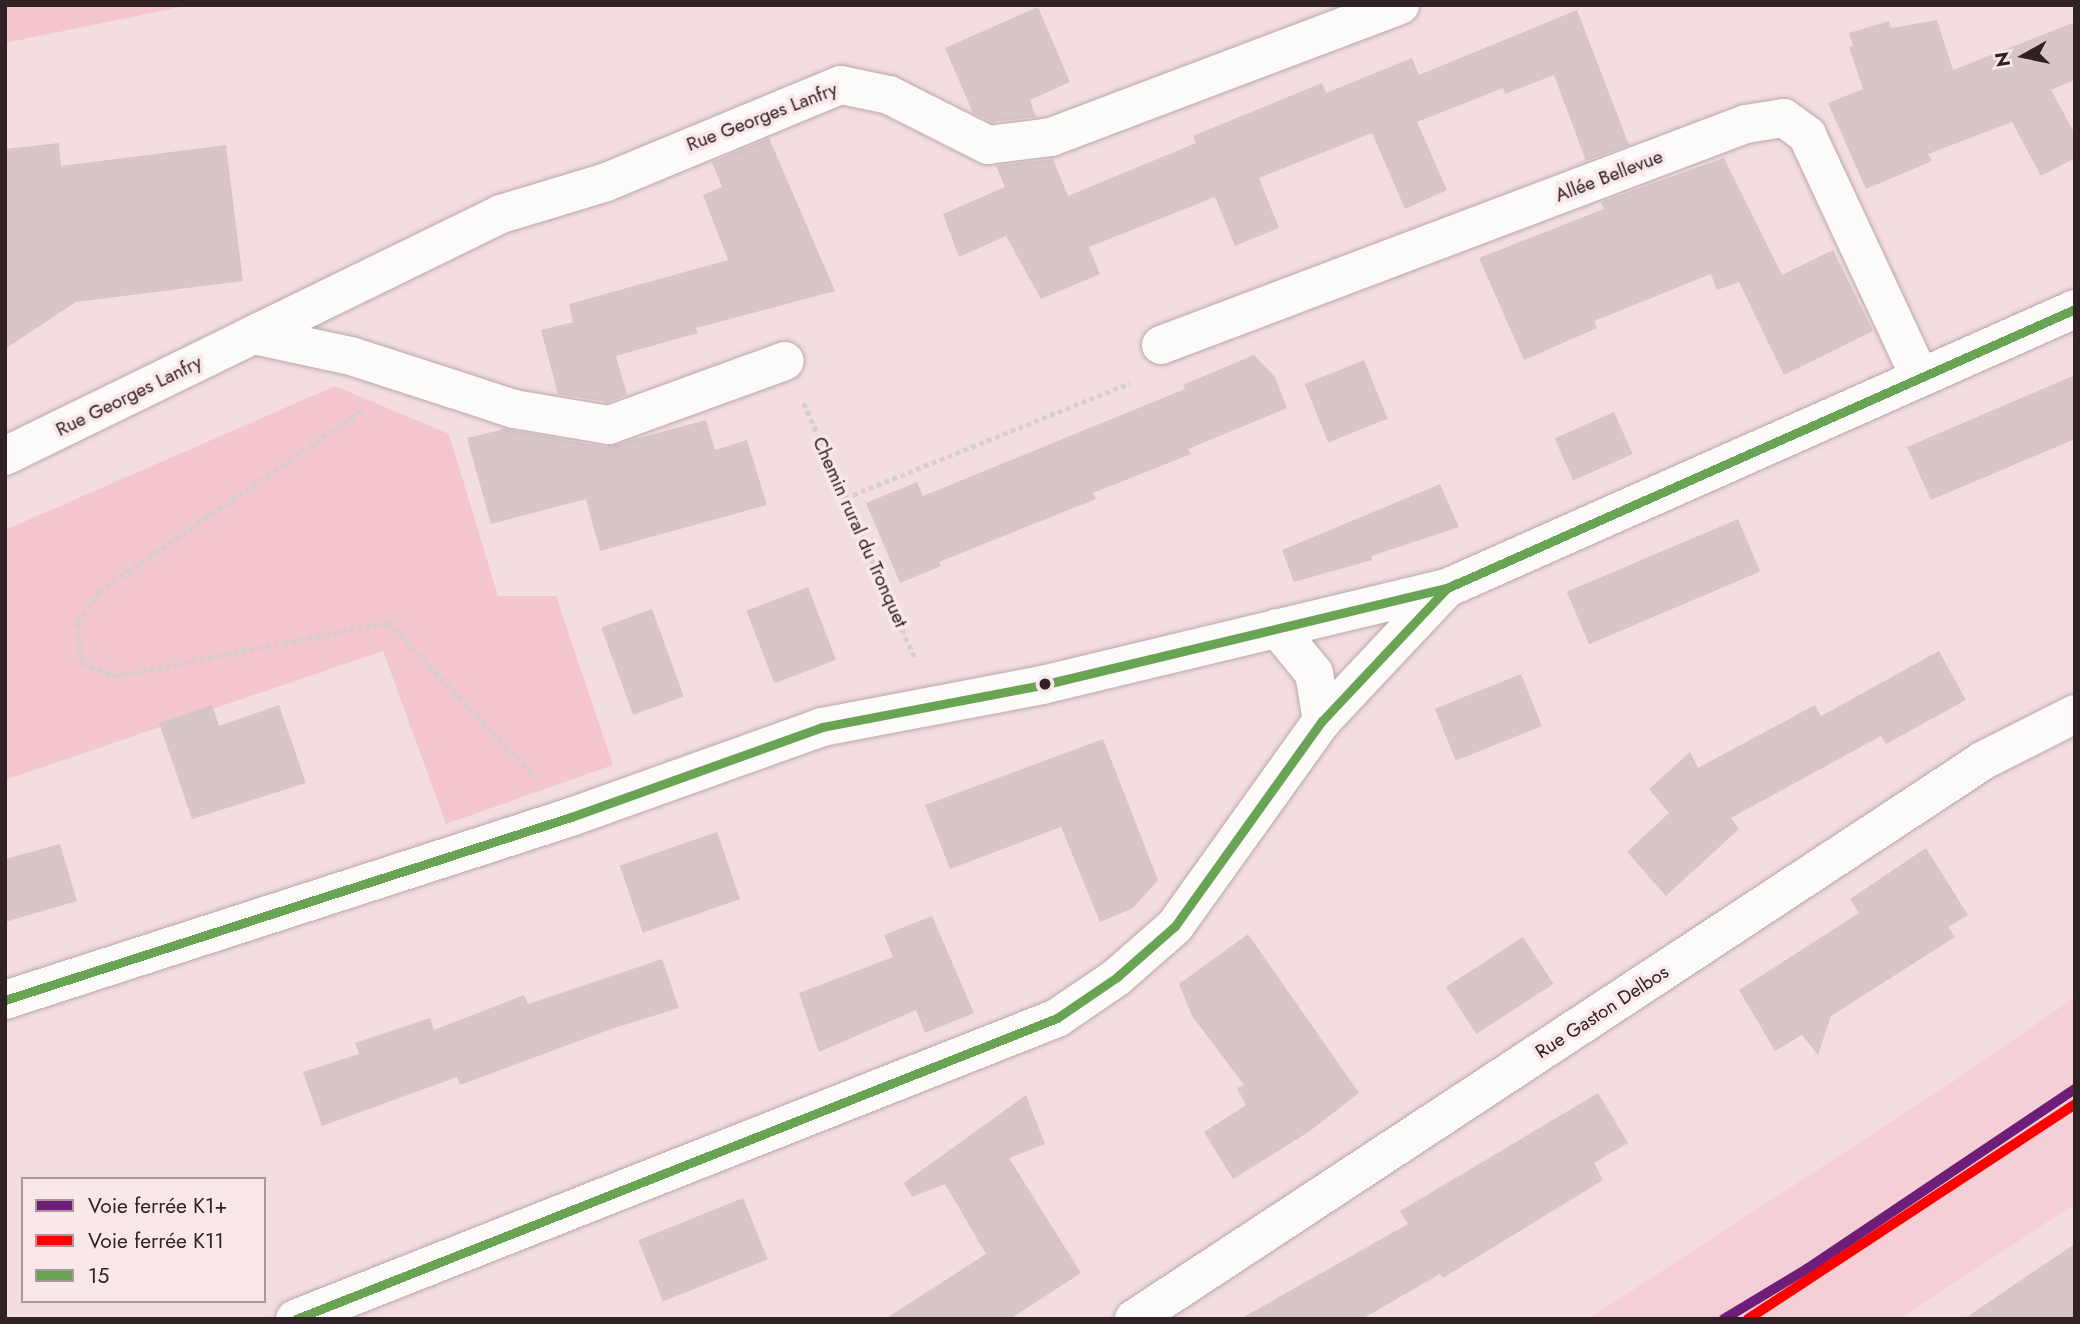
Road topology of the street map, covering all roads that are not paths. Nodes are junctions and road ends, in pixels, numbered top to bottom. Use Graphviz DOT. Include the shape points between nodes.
graph roads {
  1 [pos="1400,5"];
  2 [pos="2075,309"];
  3 [pos="253,335"];
  4 [pos="1161,345"];
  5 [pos="785,360"];
  6 [pos="1919,376"];
  7 [pos="5,456"];
  8 [pos="1447,588"];
  9 [pos="1276,628"];
  10 [pos="2075,714"];
  11 [pos="1322,721"];
  12 [pos="5,1000"];
  13 [pos="295,1319"];
  14 [pos="1135,1319"];
  1 -- 3 [label="street, Rue Georges Lanfry" via="1051,137 988,145 889,95 841,85 604,183 501,214"];
  2 -- 6 [label="street"];
  3 -- 5 [label="street" via="351,356 514,409 608,425"];
  3 -- 7 [label="street, Rue Georges Lanfry"];
  4 -- 6 [label="street, Allée Bellevue" via="1746,124 1784,118 1807,135"];
  6 -- 8 [label="street"];
  8 -- 9 [label="street"];
  8 -- 11 [label="street"];
  9 -- 11 [label="street" via="1314,673"];
  9 -- 12 [label="street" via="1042,685 822,727 571,817"];
  10 -- 14 [label="street, Rue Gaston Delbos" via="1984,760"];
  11 -- 13 [label="street" via="1175,926 1117,977 1057,1018"];
}
